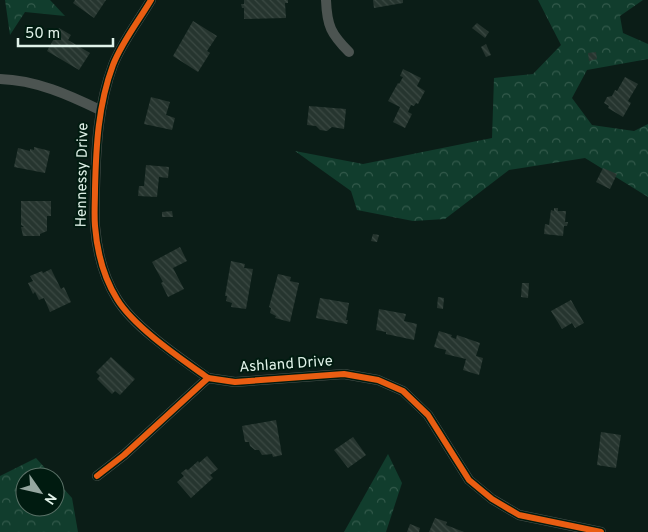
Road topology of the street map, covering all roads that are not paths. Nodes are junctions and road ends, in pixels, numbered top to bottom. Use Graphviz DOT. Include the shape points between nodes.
graph roads {
  1 [pos="151,0"];
  2 [pos="326,0"];
  3 [pos="348,52"];
  4 [pos="0,79"];
  5 [pos="100,110"];
  6 [pos="208,378"];
  7 [pos="98,476"];
  8 [pos="601,532"];
  1 -- 5 [label="street, Hennessy Drive" via="125,40 113,66"];
  2 -- 3 [label="street" via="330,28"];
  4 -- 5 [label="street" via="45,86"];
  5 -- 6 [label="street, Hennessy Drive" via="95,227 103,269 117,299 134,318"];
  6 -- 7 [label="street"];
  6 -- 8 [label="street, Ashland Drive" via="235,382 344,374 378,380 402,391 428,415 469,480 492,499 519,515"];
}
